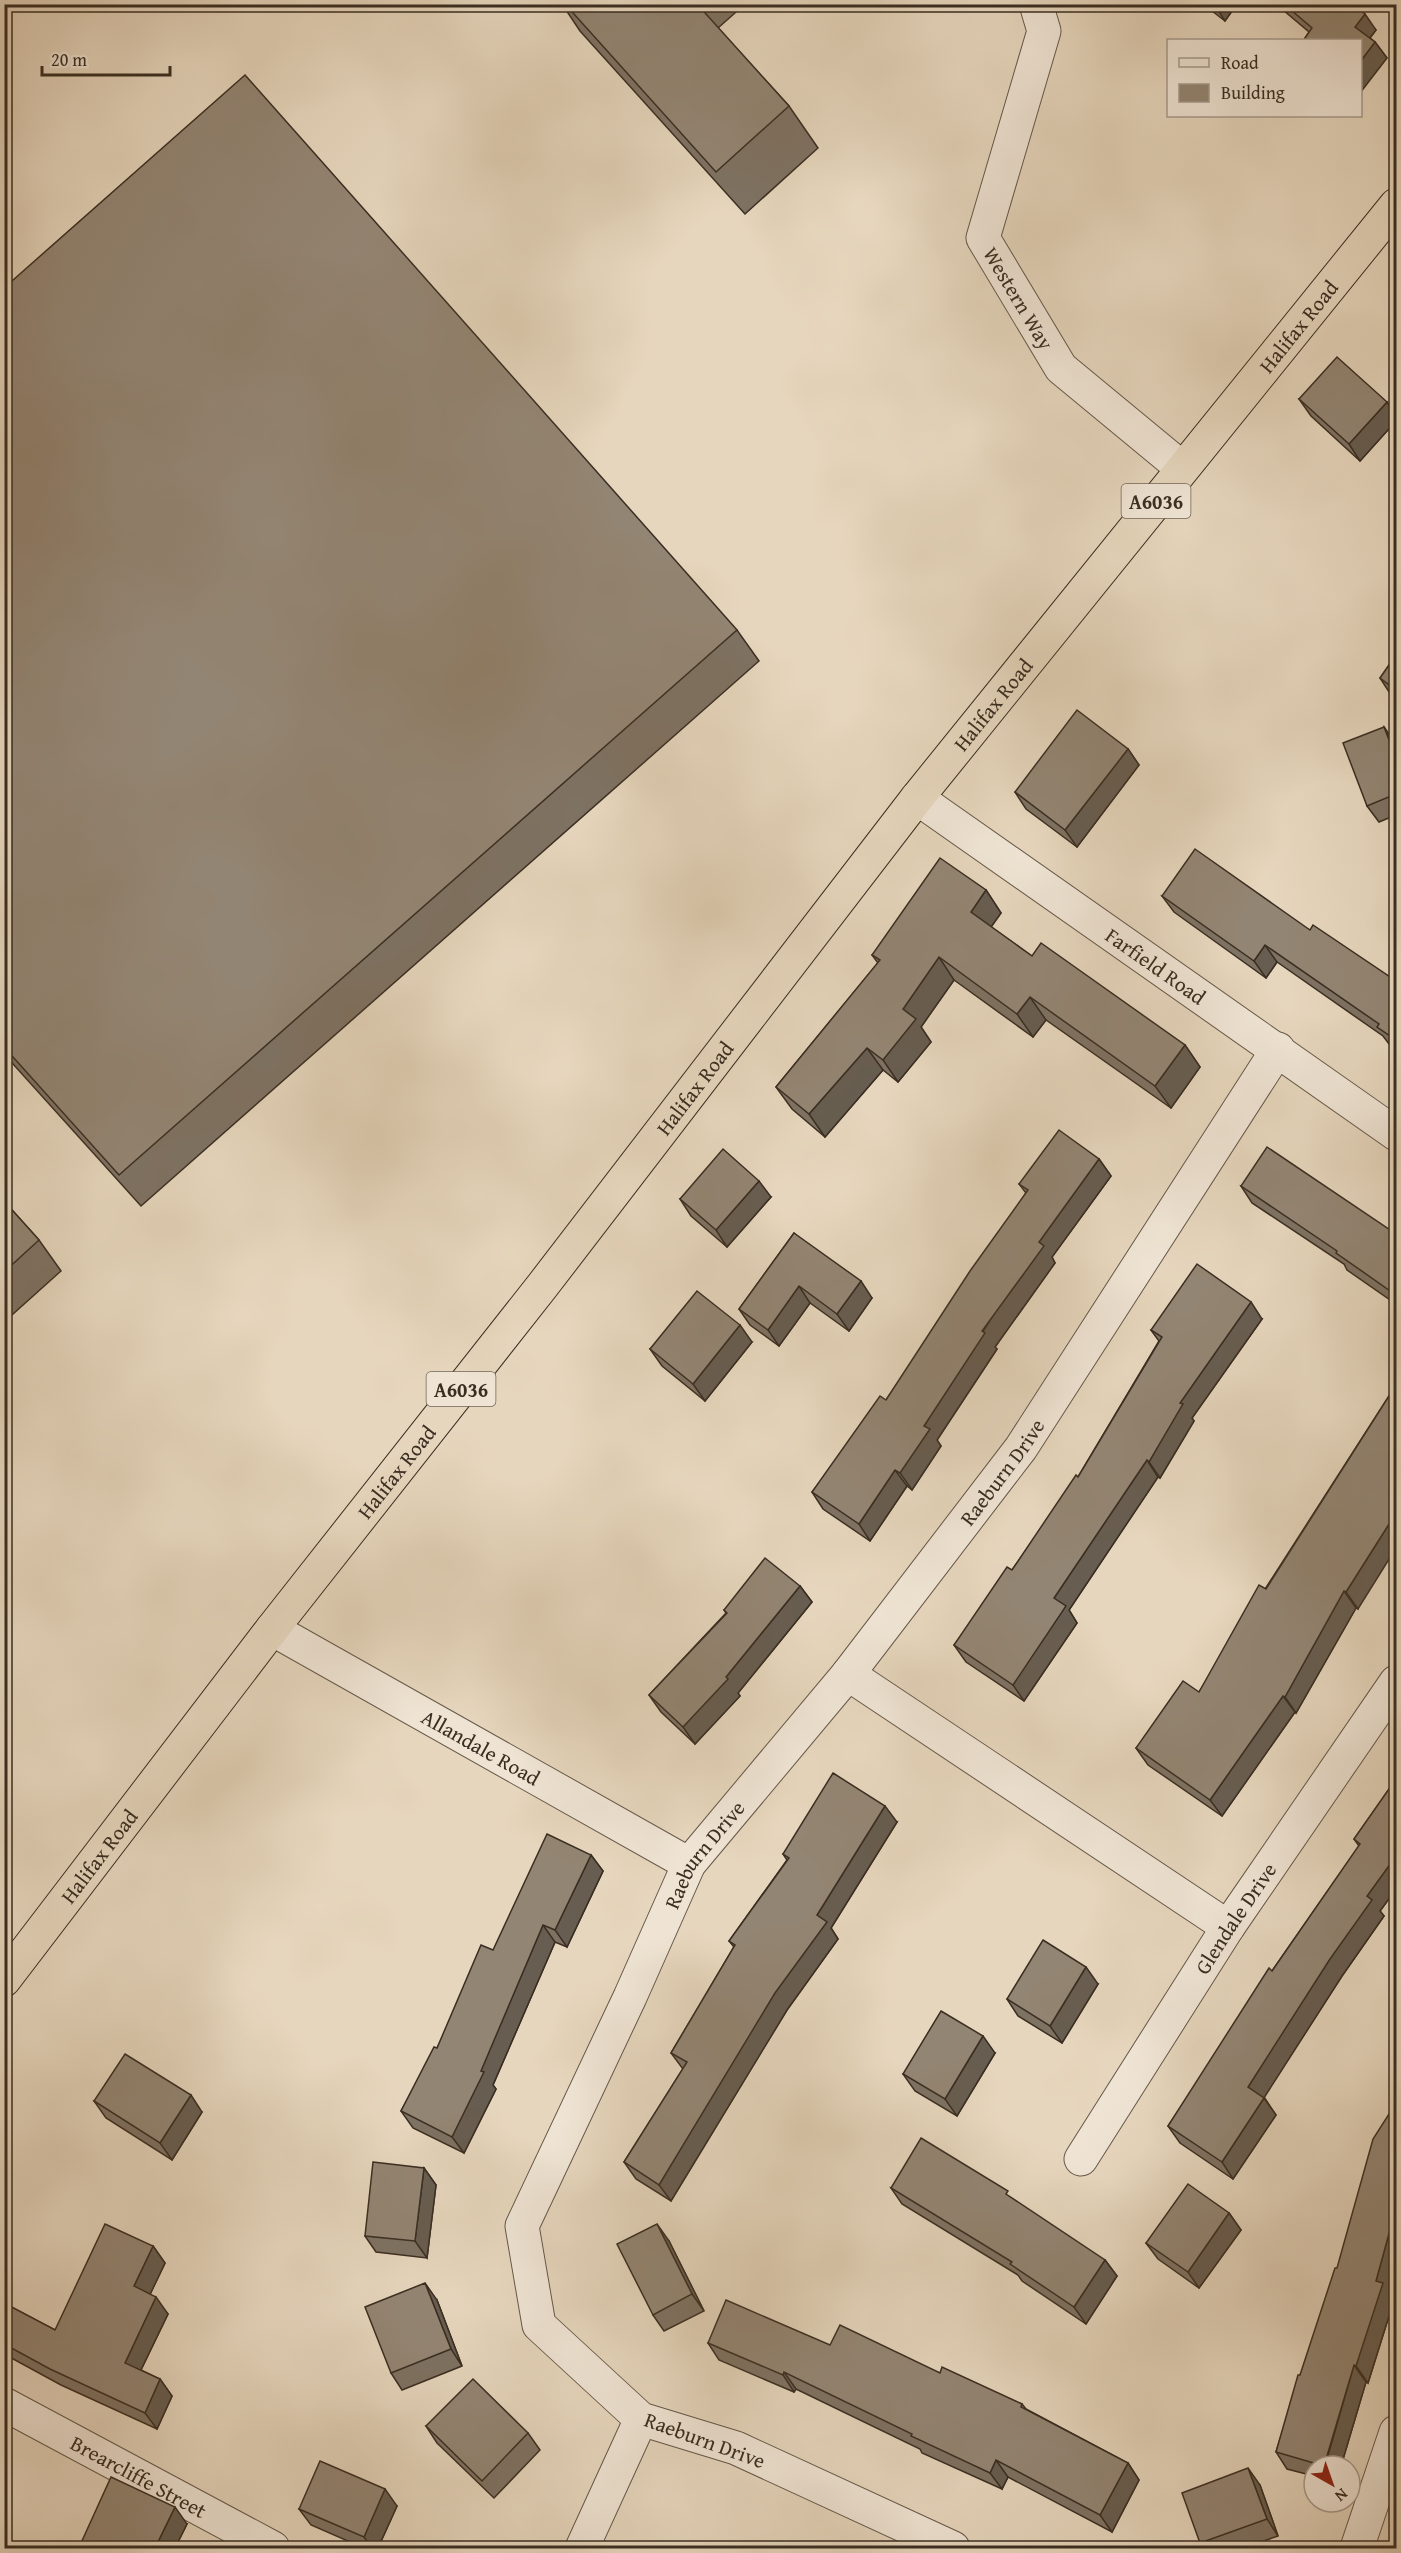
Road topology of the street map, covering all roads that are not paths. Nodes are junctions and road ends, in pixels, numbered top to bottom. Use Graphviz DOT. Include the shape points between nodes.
graph roads {
  1 [pos="1036,4"];
  2 [pos="1396,205"];
  3 [pos="1182,468"];
  4 [pos="917,798"];
  5 [pos="1278,1049"];
  6 [pos="1396,1134"];
  7 [pos="272,1629"];
  8 [pos="848,1674"];
  9 [pos="1396,1682"];
  10 [pos="689,1863"];
  11 [pos="1228,1927"];
  12 [pos="4,1980"];
  13 [pos="1081,2159"];
  14 [pos="4,2404"];
  15 [pos="641,2419"];
  16 [pos="1396,2432"];
  17 [pos="256,2544"];
  18 [pos="582,2548"];
  19 [pos="953,2548"];
  20 [pos="1357,2548"];
  1 -- 3 [label="street, Western Way" via="1044,31 983,238 1060,368"];
  2 -- 3 [label="highway, Halifax Road / A6036"];
  3 -- 4 [label="highway, Halifax Road / A6036"];
  4 -- 5 [label="street, Farfield Road"];
  4 -- 7 [label="highway, Halifax Road / A6036" via="550,1276"];
  5 -- 6 [label="street, Farfield Road"];
  5 -- 8 [label="street, Raeburn Drive" via="1021,1448"];
  7 -- 10 [label="street, Allandale Road"];
  7 -- 12 [label="highway, Halifax Road / A6036"];
  8 -- 10 [label="street, Raeburn Drive"];
  8 -- 11 [label="street"];
  9 -- 11 [label="street, Glendale Drive"];
  10 -- 15 [label="street, Raeburn Drive" via="522,2226 539,2325"];
  11 -- 13 [label="street, Glendale Drive"];
  14 -- 17 [label="street, Brearcliffe Street"];
  15 -- 18 [label="street"];
  15 -- 19 [label="street, Raeburn Drive" via="736,2448"];
  16 -- 20 [label="street"];
}
